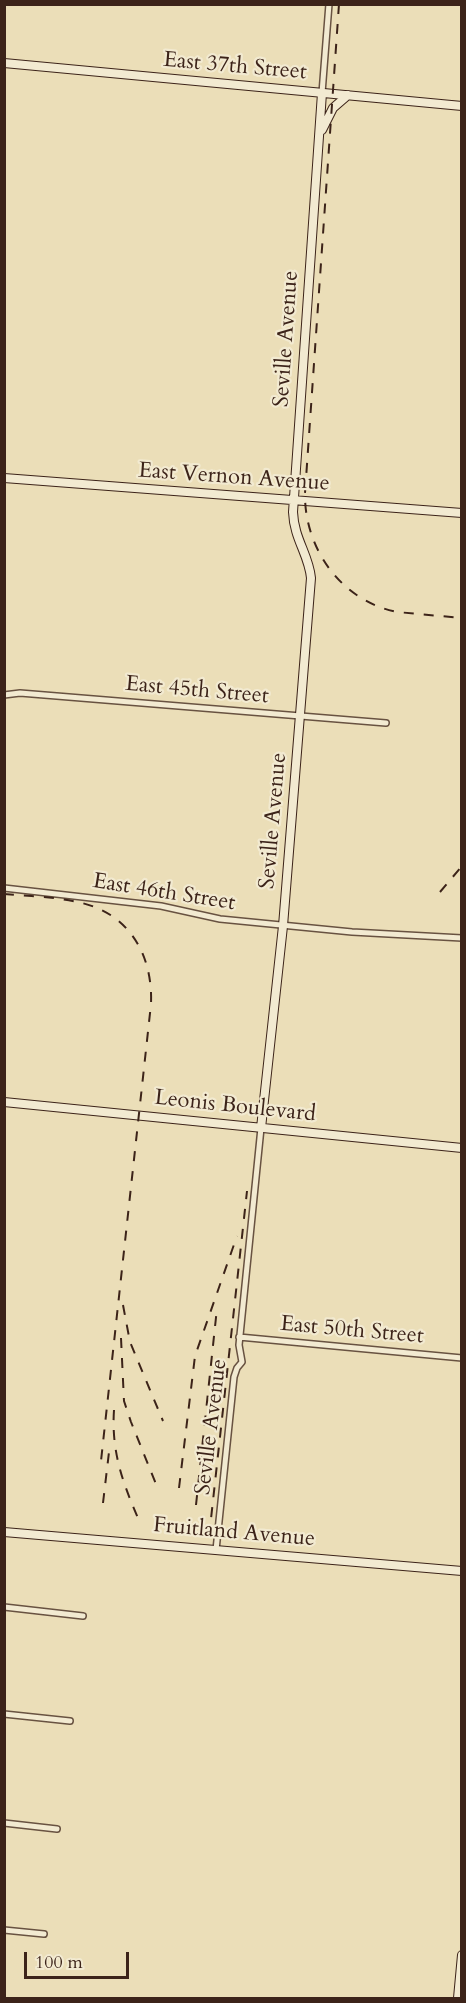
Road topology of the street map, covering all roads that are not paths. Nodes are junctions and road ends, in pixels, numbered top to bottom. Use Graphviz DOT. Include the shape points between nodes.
graph roads {
  1 [pos="329,4"];
  2 [pos="4,63"];
  3 [pos="322,93"];
  4 [pos="348,96"];
  5 [pos="462,106"];
  6 [pos="319,137"];
  7 [pos="4,478"];
  8 [pos="294,501"];
  9 [pos="462,513"];
  10 [pos="4,695"];
  11 [pos="300,715"];
  12 [pos="386,723"];
  13 [pos="4,888"];
  14 [pos="284,926"];
  15 [pos="462,938"];
  16 [pos="4,1102"];
  17 [pos="261,1128"];
  18 [pos="462,1148"];
  19 [pos="239,1337"];
  20 [pos="462,1358"];
  21 [pos="4,1532"];
  22 [pos="216,1550"];
  23 [pos="462,1571"];
  24 [pos="4,1607"];
  25 [pos="83,1616"];
  26 [pos="4,1714"];
  27 [pos="70,1721"];
  28 [pos="4,1822"];
  29 [pos="57,1828"];
  30 [pos="4,1930"];
  31 [pos="44,1934"];
  32 [pos="462,1955"];
  33 [pos="458,1998"];
  1 -- 3 [label="street"];
  2 -- 3 [label="street, East 37th Street"];
  3 -- 4 [label="street, East 37th Street"];
  3 -- 6 [label="street, Seville Avenue"];
  4 -- 5 [label="street, East 37th Street"];
  4 -- 6 [label="street" via="330,111"];
  6 -- 8 [label="street, Seville Avenue"];
  7 -- 8 [label="street, East Vernon Avenue"];
  8 -- 9 [label="street, East Vernon Avenue"];
  8 -- 11 [label="street, Seville Avenue" via="294,528 311,578"];
  10 -- 11 [label="street, East 45th Street" via="20,693"];
  11 -- 12 [label="street, East 45th Street"];
  11 -- 14 [label="street, Seville Avenue"];
  13 -- 14 [label="street, East 46th Street" via="161,906 220,919"];
  14 -- 15 [label="street, East 46th Street"];
  14 -- 17 [label="street, Seville Avenue"];
  16 -- 17 [label="street, Leonis Boulevard"];
  17 -- 18 [label="street, Leonis Boulevard"];
  17 -- 19 [label="street, Seville Avenue"];
  19 -- 20 [label="street, East 50th Street"];
  19 -- 22 [label="street, Seville Avenue" via="242,1362 234,1377"];
  21 -- 22 [label="street, Fruitland Avenue"];
  22 -- 23 [label="street, Fruitland Avenue"];
  24 -- 25 [label="street"];
  26 -- 27 [label="street"];
  28 -- 29 [label="street"];
  30 -- 31 [label="street"];
  32 -- 33 [label="street"];
}
